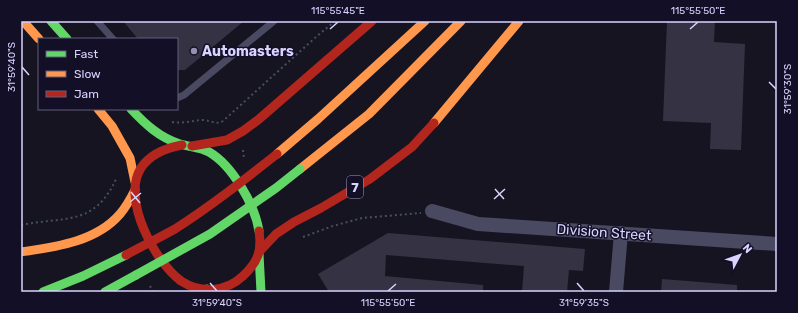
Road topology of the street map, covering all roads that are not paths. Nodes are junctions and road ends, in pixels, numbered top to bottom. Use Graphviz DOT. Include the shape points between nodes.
graph roads {
  1 [pos="23,21"];
  2 [pos="51,21"];
  3 [pos="97,21"];
  4 [pos="274,21"];
  5 [pos="372,21"];
  6 [pos="425,21"];
  7 [pos="461,21"];
  8 [pos="520,21"];
  9 [pos="38,38"];
  10 [pos="66,38"];
  11 [pos="112,38"];
  12 [pos="178,98"];
  13 [pos="99,110"];
  14 [pos="132,110"];
  15 [pos="182,145"];
  16 [pos="192,146"];
  17 [pos="135,186"];
  18 [pos="432,211"];
  19 [pos="621,233"];
  20 [pos="777,244"];
  21 [pos="21,252"];
  22 [pos="259,252"];
  23 [pos="207,290"];
  24 [pos="44,292"];
  25 [pos="105,292"];
  26 [pos="261,292"];
  27 [pos="616,292"];
  1 -- 9 [label="main road"];
  2 -- 10 [label="main road"];
  3 -- 11 [label="lane"];
  4 -- 12 [label="lane"];
  5 -- 16 [label="main road" via="243,131 227,140"];
  6 -- 24 [label="main road, bridge" via="318,119 245,180 159,238 83,276"];
  7 -- 25 [label="main road, bridge" via="369,114 276,188 210,234"];
  8 -- 22 [label="main road, 7" via="412,147 370,178 276,234"];
  13 -- 17 [label="main road" via="112,126 130,158"];
  14 -- 15 [label="main road" via="160,136"];
  15 -- 16 [label="main road"];
  15 -- 17 [label="main road" via="164,149 154,155 140,170"];
  16 -- 22 [label="main road" via="208,151 218,158 238,184 252,208 257,223 260,237"];
  17 -- 21 [label="main road" via="124,209 100,230 83,239"];
  17 -- 23 [label="main road" via="136,207 144,230 161,260 180,280"];
  18 -- 19 [label="street, Division Street" via="478,224"];
  19 -- 20 [label="street, Division Street"];
  19 -- 27 [label="street"];
  22 -- 23 [label="main road" via="252,267 231,286"];
  22 -- 26 [label="main road"];
}
